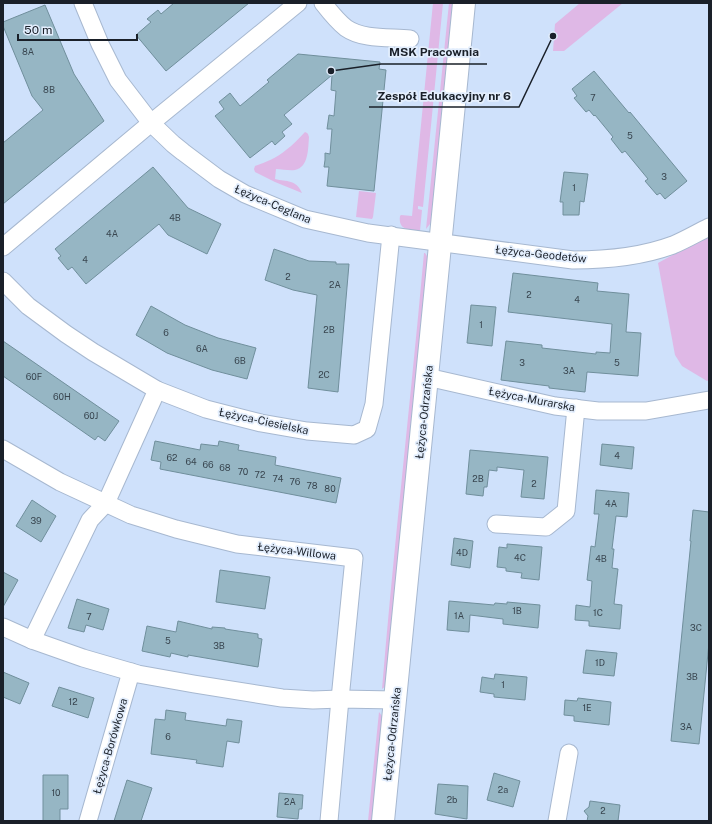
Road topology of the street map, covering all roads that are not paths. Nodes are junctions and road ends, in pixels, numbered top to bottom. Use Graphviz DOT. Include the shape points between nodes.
graph roads {
  1 [pos="83,3"];
  2 [pos="298,3"];
  3 [pos="322,3"];
  4 [pos="464,3"];
  5 [pos="410,38"];
  6 [pos="151,123"];
  7 [pos="709,227"];
  8 [pos="391,235"];
  9 [pos="440,243"];
  10 [pos="3,247"];
  11 [pos="3,281"];
  12 [pos="427,377"];
  13 [pos="157,390"];
  14 [pos="709,400"];
  15 [pos="576,408"];
  16 [pos="3,449"];
  17 [pos="106,503"];
  18 [pos="496,524"];
  19 [pos="3,628"];
  20 [pos="32,640"];
  21 [pos="131,672"];
  22 [pos="340,699"];
  23 [pos="395,700"];
  24 [pos="569,753"];
  25 [pos="88,821"];
  26 [pos="329,821"];
  27 [pos="383,821"];
  28 [pos="557,821"];
  1 -- 6 [label="street, Łężyca-Ceglana" via="118,80"];
  2 -- 6 [label="street"];
  3 -- 5 [label="street" via="347,29 356,33"];
  4 -- 9 [label="main road, Łężyca-Odrzańska"];
  6 -- 8 [label="street, Łężyca-Ceglana" via="183,152 245,194 305,219 368,233"];
  6 -- 10 [label="street"];
  7 -- 9 [label="street, Łężyca-Geodetów" via="674,244 645,254 600,260 573,260"];
  8 -- 9 [label="street, Łężyca-Ceglana"];
  8 -- 13 [label="street, Łężyca-Ciesielska" via="374,404 367,429 354,435 307,431 261,423 206,408"];
  9 -- 12 [label="main road, Łężyca-Odrzańska"];
  11 -- 13 [label="street, Łężyca-Ciesielska" via="28,306 66,334"];
  12 -- 15 [label="street, Łężyca-Murarska" via="555,406"];
  12 -- 23 [label="main road, Łężyca-Odrzańska"];
  13 -- 17 [label="street"];
  14 -- 15 [label="street, Łężyca-Murarska" via="646,411 598,411"];
  15 -- 18 [label="street" via="566,511 546,527"];
  16 -- 17 [label="street, Łężyca-Willowa" via="60,482"];
  17 -- 20 [label="street" via="90,520"];
  17 -- 22 [label="street, Łężyca-Willowa" via="131,515 176,530 229,542 354,558"];
  19 -- 20 [label="street"];
  20 -- 21 [label="street"];
  21 -- 22 [label="street" via="282,698"];
  21 -- 25 [label="street, Łężyca-Borówkowa"];
  22 -- 23 [label="street"];
  22 -- 26 [label="street, Łężyca-Willowa"];
  23 -- 27 [label="main road, Łężyca-Odrzańska"];
  24 -- 28 [label="street"];
}
